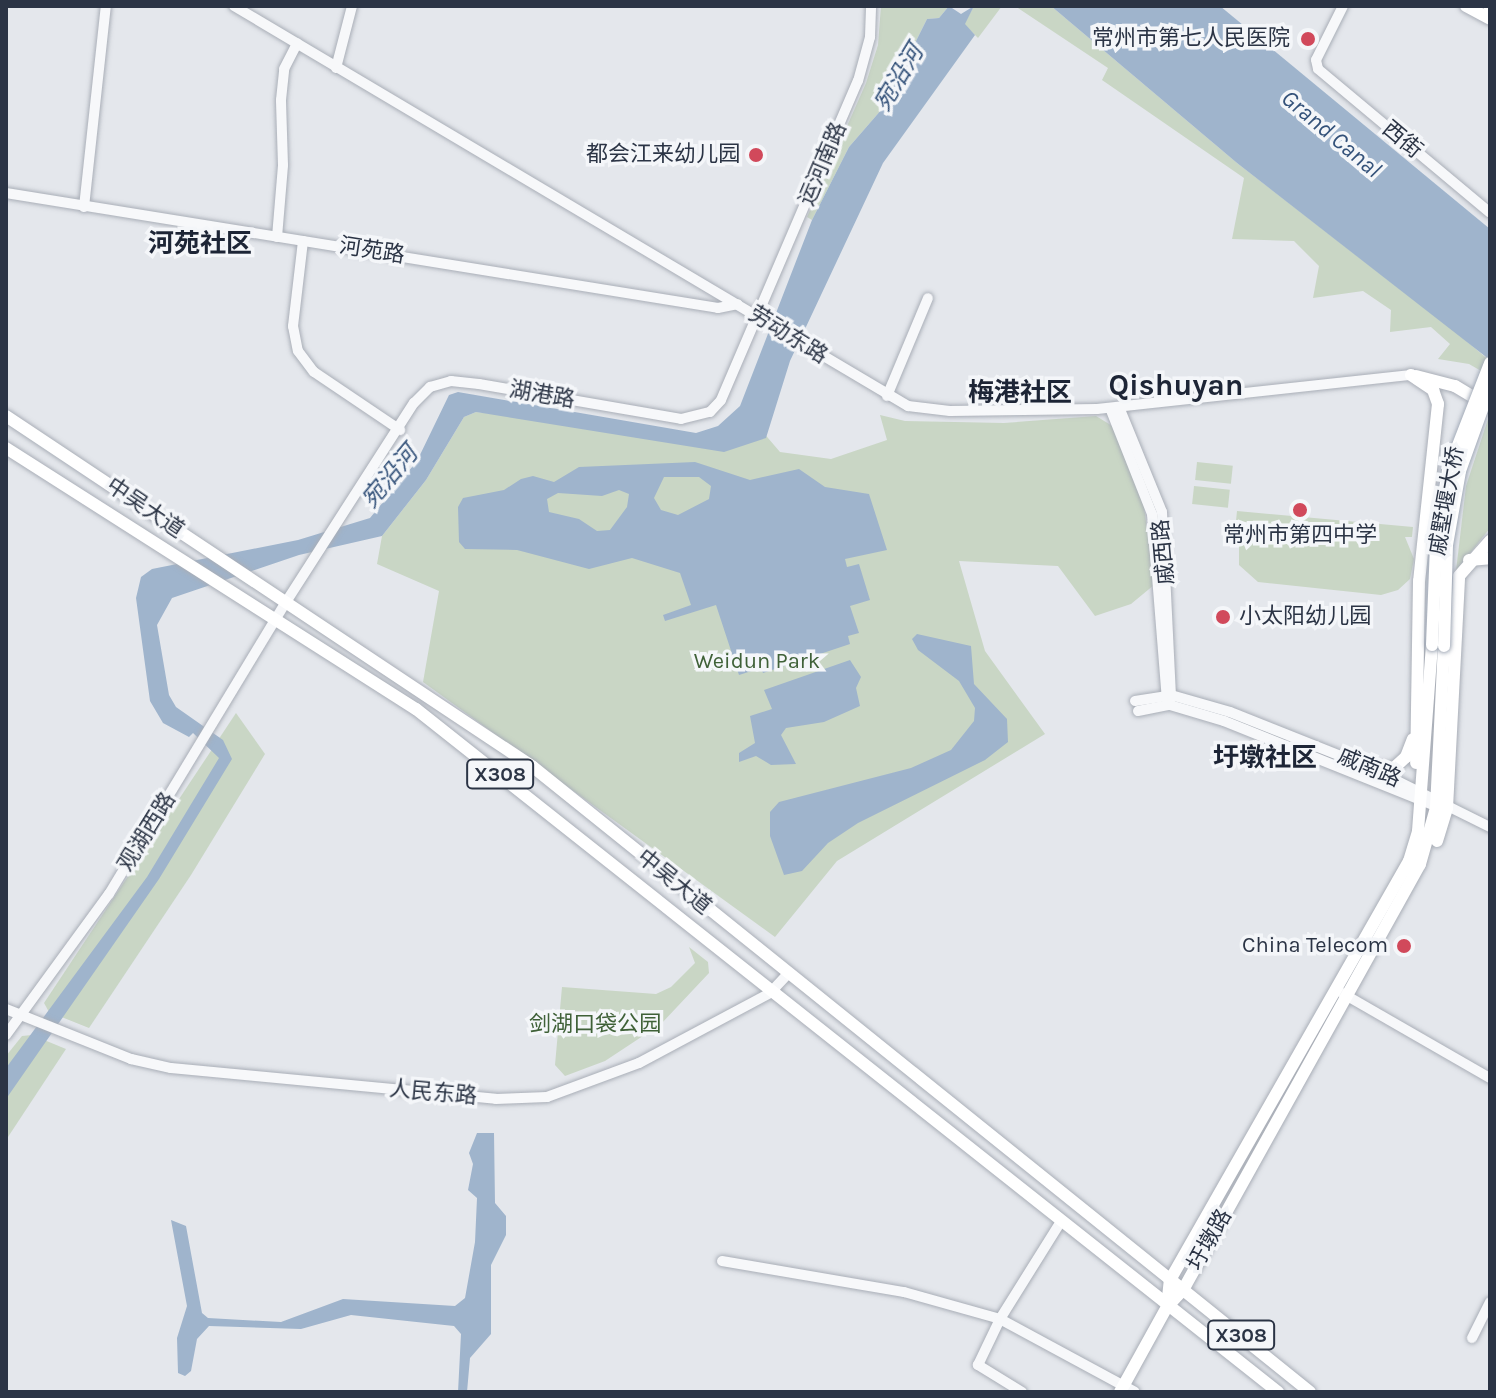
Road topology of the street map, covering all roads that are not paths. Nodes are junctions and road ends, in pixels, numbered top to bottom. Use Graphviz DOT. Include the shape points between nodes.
graph roads {
  1 [pos="106,6"];
  2 [pos="234,6"];
  3 [pos="352,6"];
  4 [pos="871,6"];
  5 [pos="1343,6"];
  6 [pos="1466,6"];
  7 [pos="1490,19"];
  8 [pos="297,43"];
  9 [pos="336,68"];
  10 [pos="6,193"];
  11 [pos="84,207"];
  12 [pos="1490,213"];
  13 [pos="277,237"];
  14 [pos="303,241"];
  15 [pos="928,298"];
  16 [pos="738,304"];
  17 [pos="759,317"];
  18 [pos="1490,363"];
  19 [pos="1411,375"];
  20 [pos="1490,387"];
  21 [pos="887,396"];
  22 [pos="1115,407"];
  23 [pos="1490,407"];
  24 [pos="6,416"];
  25 [pos="400,430"];
  26 [pos="8,451"];
  27 [pos="1490,541"];
  28 [pos="1490,558"];
  29 [pos="1469,560"];
  30 [pos="286,602"];
  31 [pos="275,621"];
  32 [pos="1438,646"];
  33 [pos="1430,663"];
  34 [pos="1168,698"];
  35 [pos="1136,706"];
  36 [pos="1416,707"];
  37 [pos="1371,768"];
  38 [pos="1420,795"];
  39 [pos="1440,805"];
  40 [pos="1490,827"];
  41 [pos="788,974"];
  42 [pos="1338,991"];
  43 [pos="770,993"];
  44 [pos="6,1009"];
  45 [pos="19,1016"];
  46 [pos="6,1035"];
  47 [pos="1490,1078"];
  48 [pos="1060,1223"];
  49 [pos="722,1261"];
  50 [pos="1170,1280"];
  51 [pos="1183,1290"];
  52 [pos="1490,1302"];
  53 [pos="1167,1307"];
  54 [pos="1000,1319"];
  55 [pos="1472,1338"];
  56 [pos="1126,1390"];
  57 [pos="1022,1392"];
  58 [pos="1278,1392"];
  59 [pos="1310,1392"];
  1 -- 11 [label="street"];
  2 -- 8 [label="street, 劳动东路"];
  3 -- 9 [label="street"];
  4 -- 17 [label="street, 运河南路" via="866,60"];
  5 -- 12 [label="street, 西街" via="1316,65"];
  6 -- 7 [label="main road"];
  8 -- 9 [label="street, 劳动东路"];
  8 -- 13 [label="street" via="284,69"];
  9 -- 16 [label="street, 劳动东路"];
  10 -- 11 [label="street, 河苑路"];
  11 -- 13 [label="street, 河苑路"];
  13 -- 14 [label="street, 河苑路"];
  14 -- 16 [label="street, 河苑路" via="718,308"];
  14 -- 25 [label="street" via="293,326 298,351 314,372"];
  15 -- 21 [label="street"];
  16 -- 17 [label="street, 劳动东路"];
  17 -- 21 [label="street, 劳动东路"];
  17 -- 25 [label="street, 湖港路" via="721,400 697,417 681,419 451,381 430,387"];
  18 -- 32 [label="main road, 戚墅堰大桥, bridge" via="1448,471 1436,544"];
  19 -- 22 [label="street, 劳动东路"];
  19 -- 23 [label="main road" via="1455,386"];
  19 -- 36 [label="main road" via="1433,390 1438,404 1419,581"];
  20 -- 32 [label="main road, 戚墅堰大桥, bridge" via="1460,471"];
  21 -- 22 [label="street, 劳动东路" via="908,406 950,411"];
  22 -- 34 [label="street, 戚西路" via="1152,514"];
  24 -- 30 [label="main road, 中吴大道 / X308"];
  25 -- 30 [label="street, 湖港路"];
  26 -- 31 [label="main road, 中吴大道 / X308"];
  27 -- 29 [label="main road"];
  28 -- 29 [label="main road"];
  29 -- 39 [label="main road" via="1459,576"];
  30 -- 31 [label="street"];
  30 -- 41 [label="main road, 中吴大道 / X308" via="533,767"];
  31 -- 43 [label="main road, 中吴大道 / X308" via="416,709"];
  31 -- 45 [label="street, 观湖西路" via="109,894"];
  32 -- 33 [label="main road, 圩墩路"];
  32 -- 39 [label="main road"];
  33 -- 36 [label="main road"];
  33 -- 38 [label="main road, 圩墩路"];
  34 -- 35 [label="street, 戚南路"];
  34 -- 37 [label="street, 戚南路" via="1230,712"];
  34 -- 38 [label="street, 戚南路"];
  36 -- 37 [label="main road" via="1406,757 1394,768"];
  36 -- 38 [label="main road"];
  37 -- 38 [label="street, 戚南路"];
  38 -- 39 [label="street, 戚南路"];
  38 -- 42 [label="main road, 圩墩路" via="1409,861"];
  39 -- 40 [label="street, 戚南路"];
  39 -- 42 [label="main road, 圩墩路" via="1434,849"];
  41 -- 43 [label="street, 人民东路"];
  41 -- 50 [label="main road, 中吴大道 / X308"];
  42 -- 47 [label="street"];
  42 -- 50 [label="main road, 圩墩路"];
  42 -- 51 [label="main road, 圩墩路"];
  43 -- 45 [label="street, 人民东路" via="716,1017 639,1063 547,1097 496,1099 171,1068"];
  43 -- 48 [label="main road, 中吴大道 / X308"];
  44 -- 45 [label="street"];
  45 -- 46 [label="street, 观湖西路"];
  48 -- 53 [label="main road, 中吴大道 / X308"];
  48 -- 54 [label="street"];
  49 -- 54 [label="street" via="904,1292"];
  50 -- 51 [label="main road, 中吴大道 / X308"];
  50 -- 53 [label="main road, 圩墩路"];
  51 -- 53 [label="main road, 圩墩路"];
  51 -- 59 [label="main road, 中吴大道 / X308"];
  52 -- 55 [label="street"];
  53 -- 56 [label="main road"];
  53 -- 58 [label="main road, 中吴大道 / X308"];
  54 -- 56 [label="street"];
  54 -- 57 [label="street" via="978,1365"];
}
